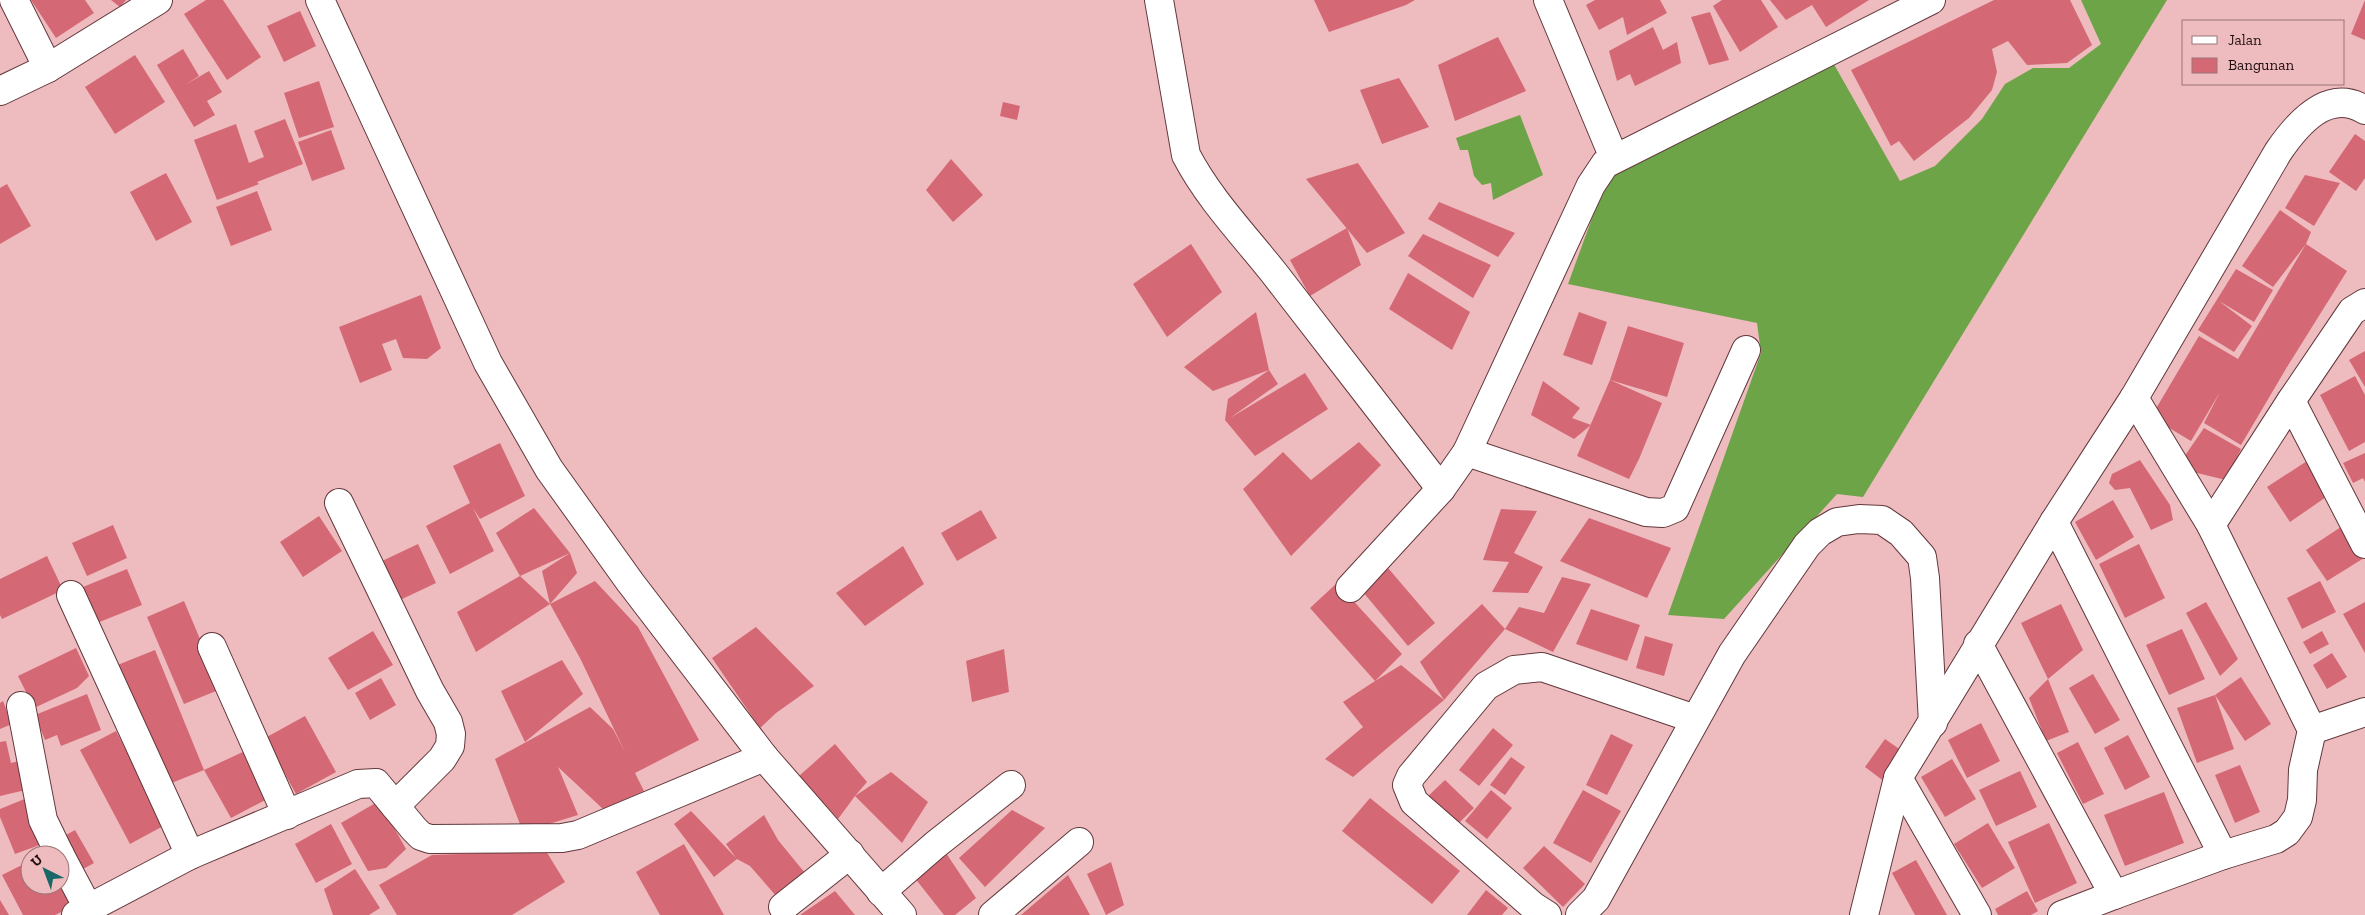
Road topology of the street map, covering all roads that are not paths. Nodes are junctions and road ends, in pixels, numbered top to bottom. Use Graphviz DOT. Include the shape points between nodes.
graph roads {
  1 [pos="14,0"];
  2 [pos="158,0"];
  3 [pos="320,0"];
  4 [pos="1159,0"];
  5 [pos="1548,0"];
  6 [pos="1932,0"];
  7 [pos="48,68"];
  8 [pos="0,91"];
  9 [pos="2365,110"];
  10 [pos="1614,158"];
  11 [pos="2365,303"];
  12 [pos="1746,350"];
  13 [pos="2134,398"];
  14 [pos="2291,401"];
  15 [pos="1467,452"];
  16 [pos="1441,488"];
  17 [pos="339,503"];
  18 [pos="2054,522"];
  19 [pos="2211,525"];
  20 [pos="2365,544"];
  21 [pos="1350,588"];
  22 [pos="71,595"];
  23 [pos="1978,644"];
  24 [pos="212,647"];
  25 [pos="21,706"];
  26 [pos="2365,712"];
  27 [pos="1695,719"];
  28 [pos="1933,723"];
  29 [pos="2312,730"];
  30 [pos="764,757"];
  31 [pos="1898,778"];
  32 [pos="1011,785"];
  33 [pos="395,806"];
  34 [pos="287,815"];
  35 [pos="1079,842"];
  36 [pos="55,845"];
  37 [pos="850,854"];
  38 [pos="190,855"];
  39 [pos="2223,855"];
  40 [pos="70,881"];
  41 [pos="881,892"];
  42 [pos="2114,895"];
  43 [pos="783,907"];
  44 [pos="82,912"];
  45 [pos="902,915"];
  46 [pos="992,915"];
  47 [pos="1547,915"];
  48 [pos="1580,915"];
  49 [pos="1864,915"];
  50 [pos="1978,915"];
  51 [pos="2062,915"];
  1 -- 7 [label="street"];
  2 -- 7 [label="street"];
  3 -- 30 [label="street" via="488,363 515,414 549,469 630,582"];
  4 -- 16 [label="street" via="1186,155 1198,178"];
  5 -- 10 [label="street"];
  6 -- 10 [label="street"];
  7 -- 8 [label="street"];
  9 -- 13 [label="street" via="2344,102 2327,106 2309,114 2292,131"];
  10 -- 15 [label="street" via="1600,169 1591,185"];
  11 -- 14 [label="street" via="2352,311"];
  12 -- 15 [label="street" via="1675,508 1663,513 1646,512"];
  13 -- 18 [label="street"];
  13 -- 19 [label="street"];
  14 -- 19 [label="street"];
  14 -- 20 [label="street"];
  15 -- 16 [label="street"];
  16 -- 21 [label="street"];
  17 -- 33 [label="street" via="448,722 451,734 450,746 442,759"];
  18 -- 23 [label="street"];
  18 -- 39 [label="street"];
  19 -- 29 [label="street"];
  22 -- 38 [label="street"];
  23 -- 28 [label="street"];
  23 -- 42 [label="street"];
  24 -- 34 [label="street"];
  25 -- 36 [label="street" via="43,820"];
  26 -- 29 [label="street"];
  27 -- 28 [label="street" via="1732,654 1807,545 1837,522 1859,519 1882,520 1901,533 1922,558"];
  27 -- 47 [label="street" via="1542,667 1514,670 1486,686 1411,776 1406,785 1414,802"];
  27 -- 48 [label="street" via="1596,899"];
  28 -- 31 [label="street"];
  29 -- 39 [label="street" via="2303,770 2298,817 2288,832 2276,839"];
  30 -- 33 [label="street" via="578,835 562,838 430,839 421,836"];
  30 -- 37 [label="street"];
  31 -- 49 [label="street"];
  31 -- 50 [label="street"];
  32 -- 41 [label="street"];
  33 -- 34 [label="street" via="376,783 367,783"];
  34 -- 38 [label="street"];
  35 -- 46 [label="street"];
  37 -- 41 [label="street"];
  37 -- 43 [label="street"];
  38 -- 44 [label="street"];
  39 -- 42 [label="street"];
  40 -- 44 [label="street"];
  41 -- 45 [label="street"];
  42 -- 51 [label="street"];
}
